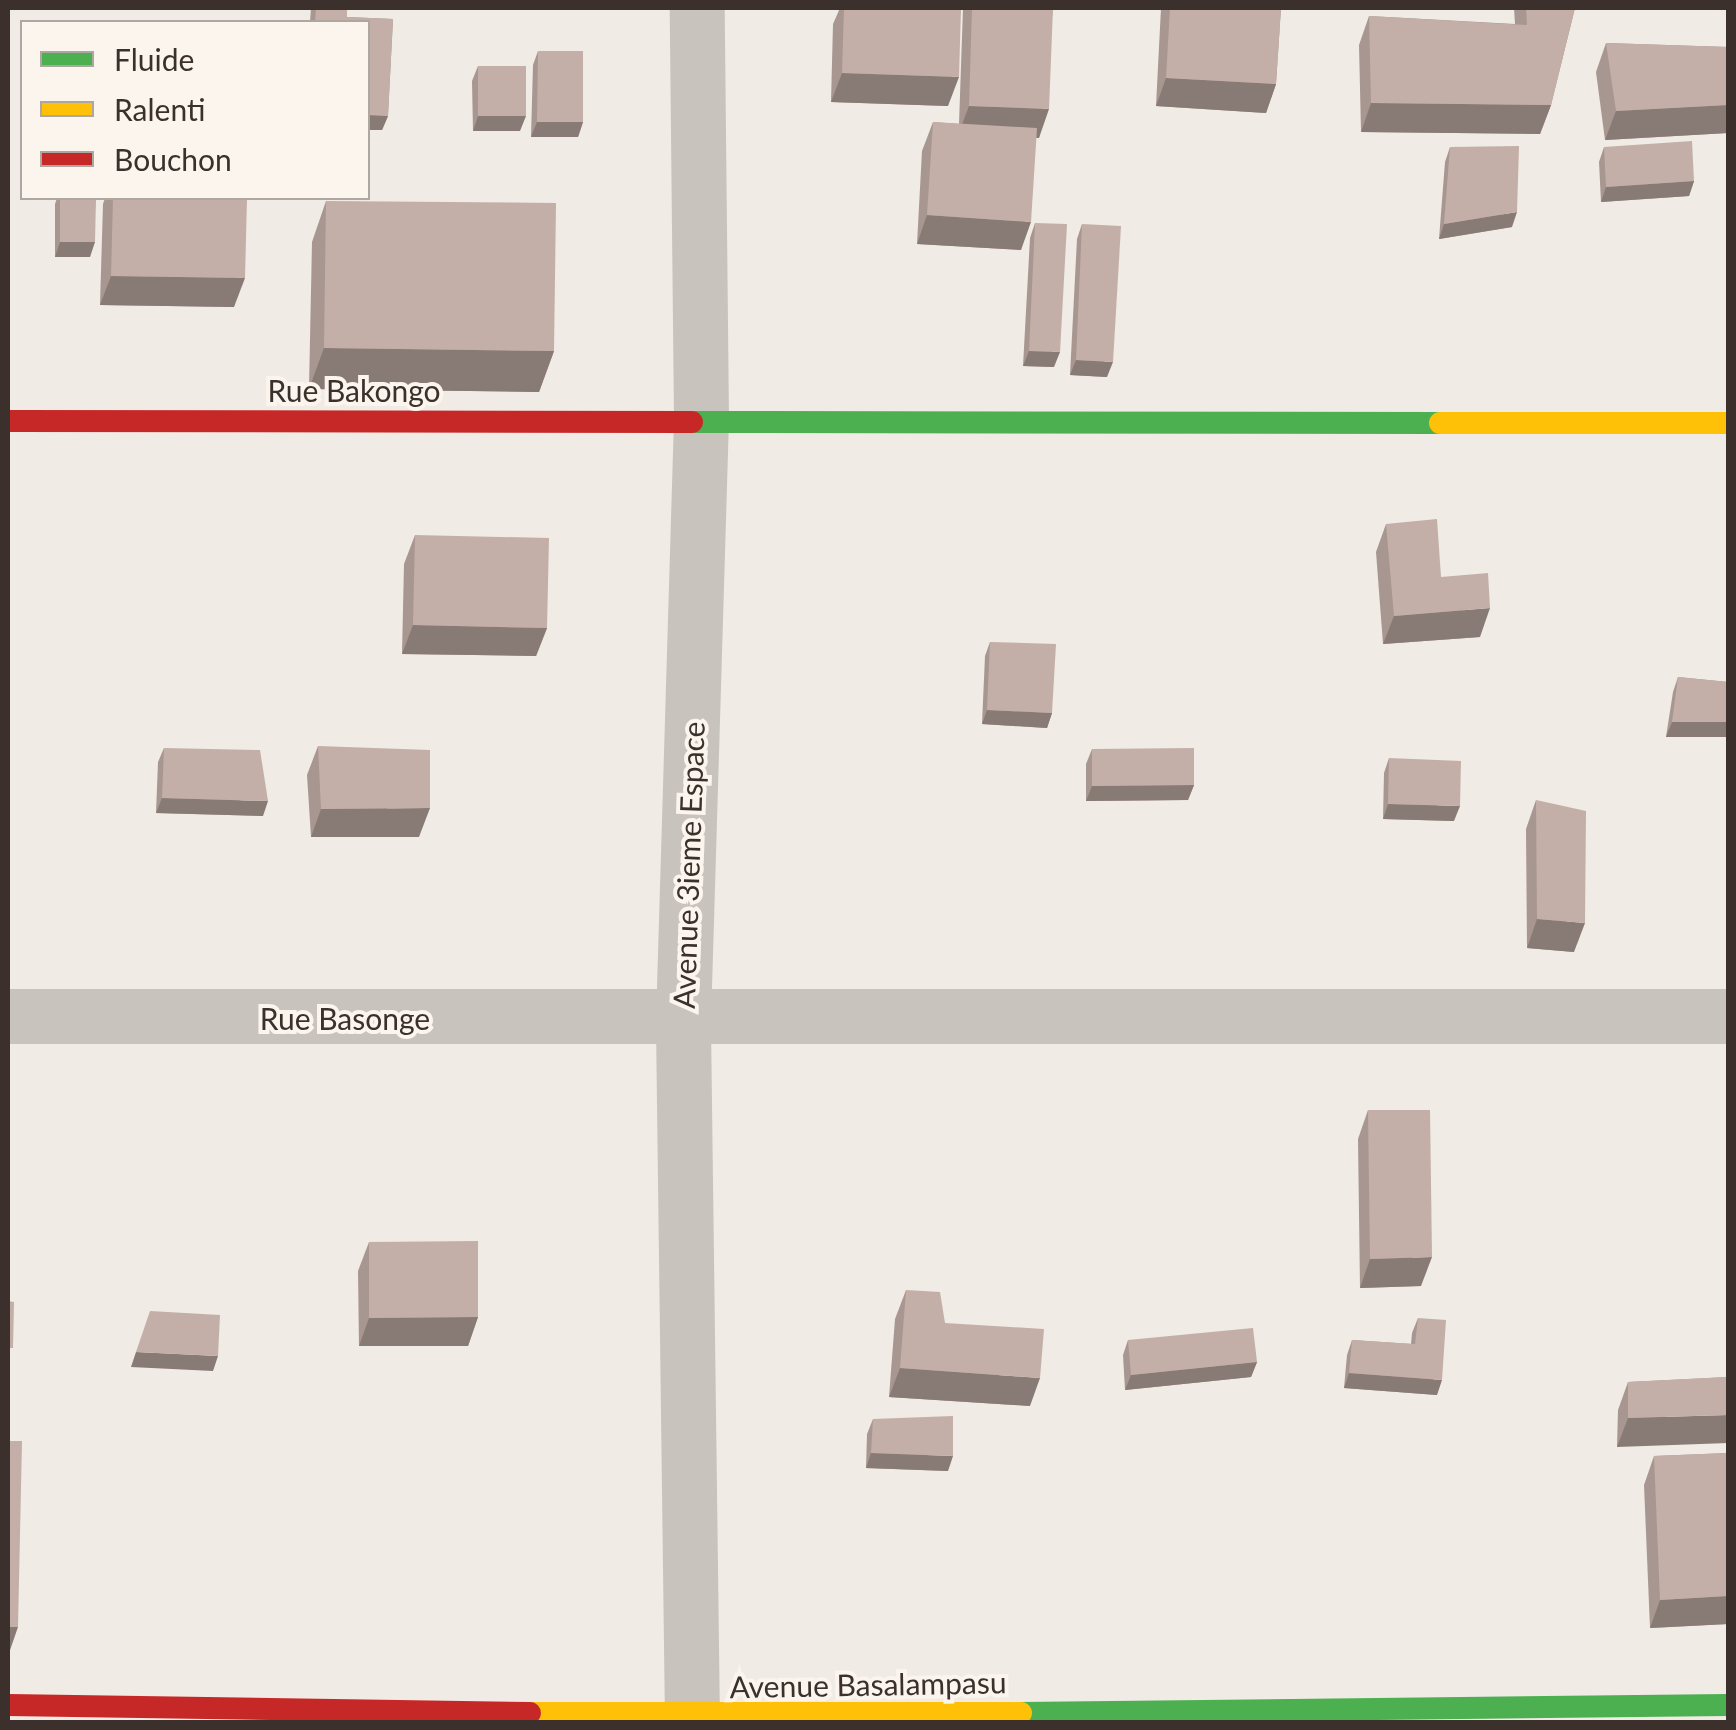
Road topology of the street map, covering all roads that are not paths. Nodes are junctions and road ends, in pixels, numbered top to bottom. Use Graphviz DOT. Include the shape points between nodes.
graph roads {
  1 [pos="697,8"];
  2 [pos="701,419"];
  3 [pos="8,421"];
  4 [pos="1728,424"];
  5 [pos="8,1016"];
  6 [pos="1728,1016"];
  7 [pos="684,1020"];
  8 [pos="1728,1704"];
  9 [pos="8,1705"];
  10 [pos="692,1719"];
  1 -- 2 [label="street, Avenue 3ieme Espace"];
  2 -- 3 [label="street, Rue Bakongo"];
  2 -- 4 [label="street, Rue Bakongo"];
  2 -- 7 [label="street, Avenue 3ieme Espace"];
  5 -- 7 [label="street, Rue Basonge"];
  6 -- 7 [label="street, Rue Basonge"];
  7 -- 10 [label="street, Avenue 3ieme Espace"];
  8 -- 10 [label="street, Avenue Basalampasu"];
  9 -- 10 [label="street, Avenue Basalampasu"];
}
